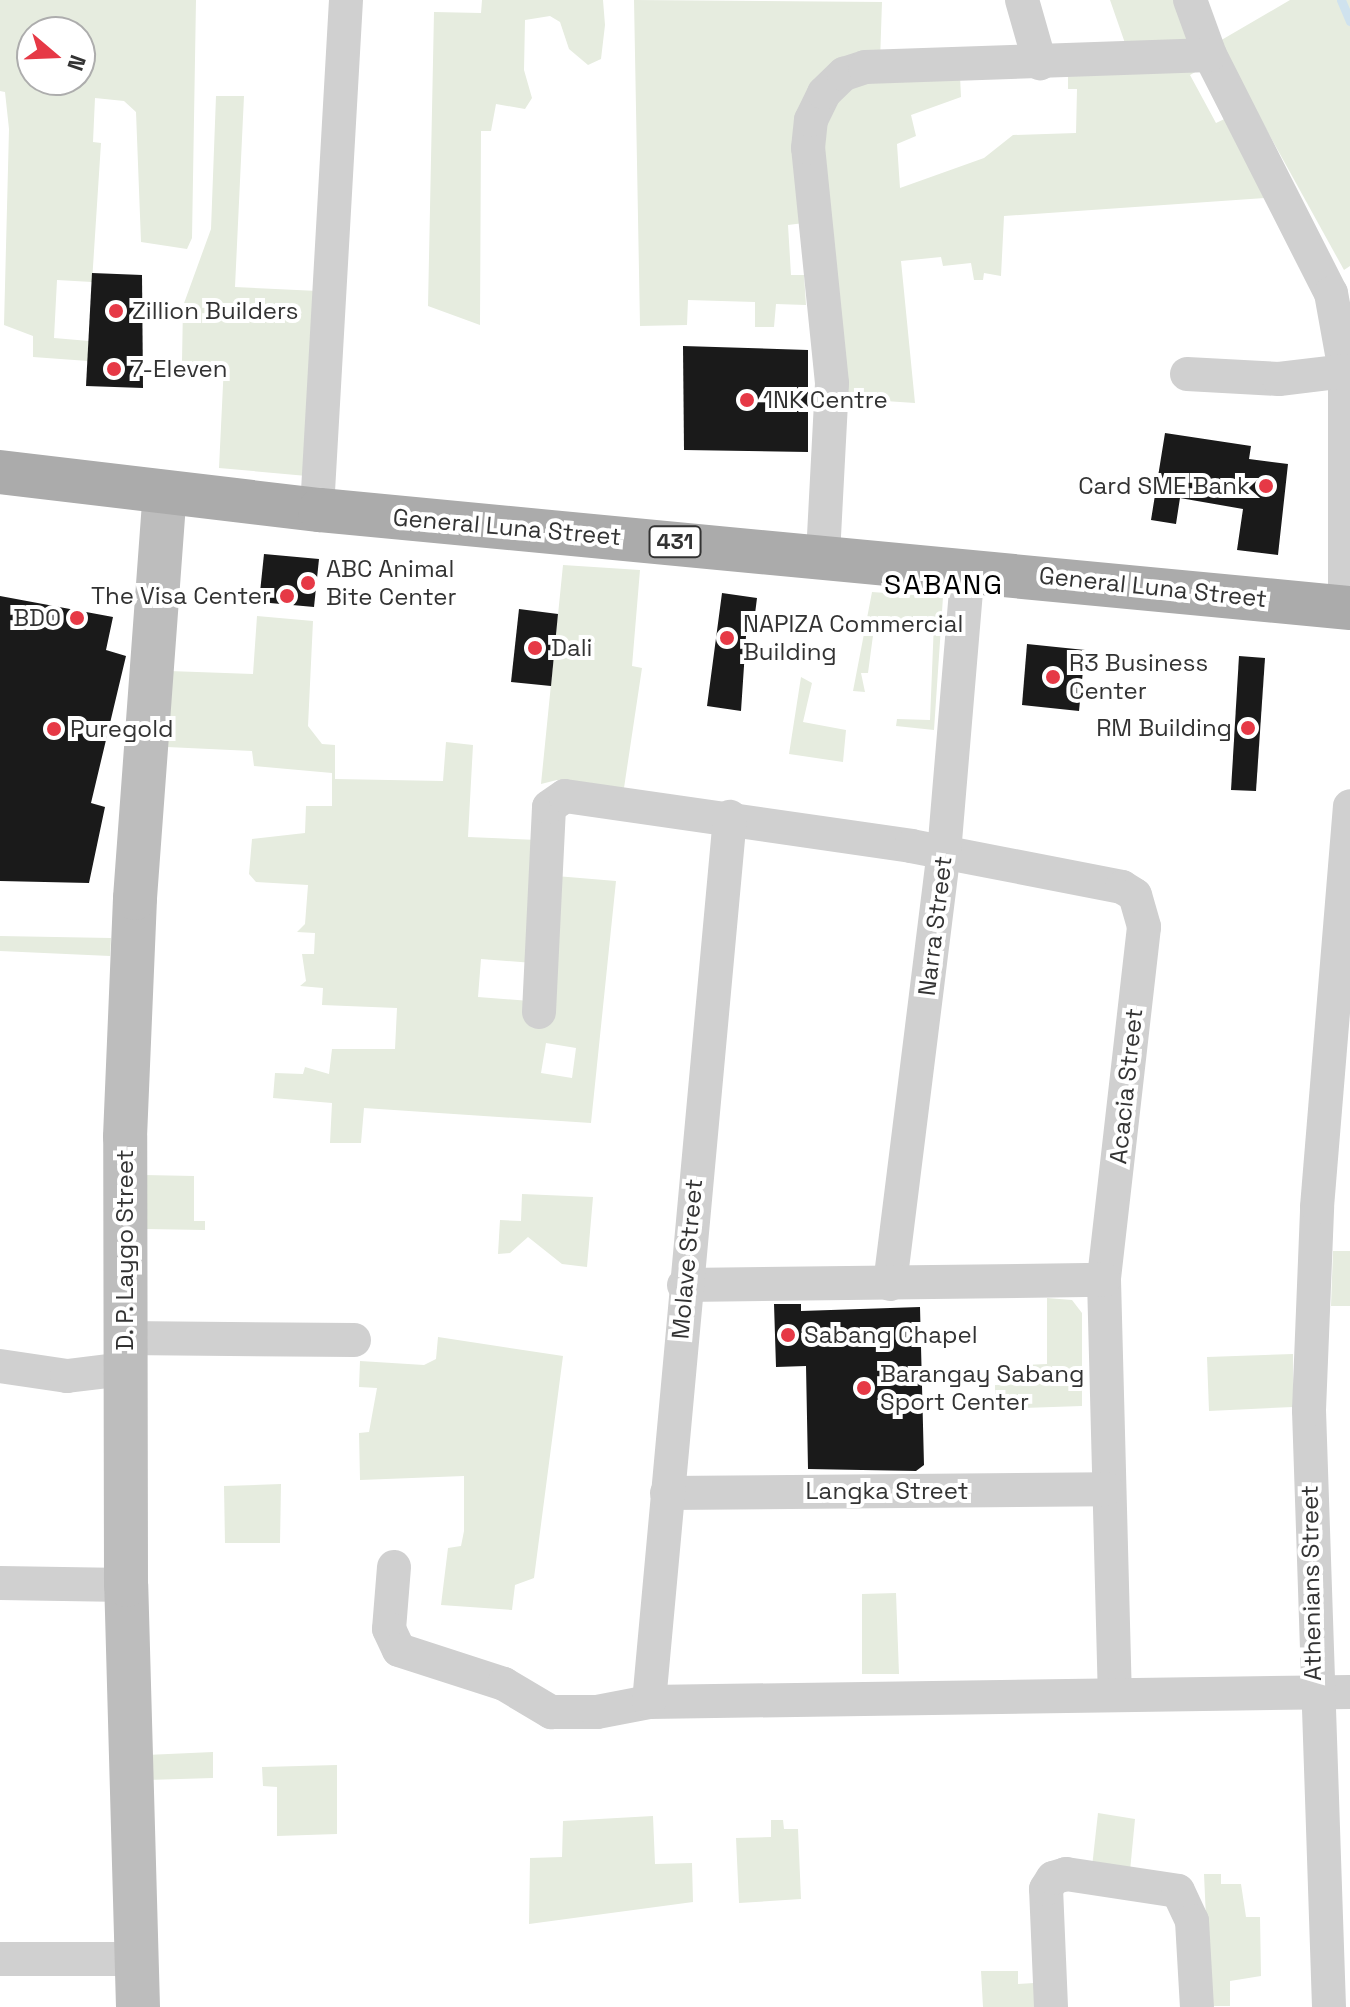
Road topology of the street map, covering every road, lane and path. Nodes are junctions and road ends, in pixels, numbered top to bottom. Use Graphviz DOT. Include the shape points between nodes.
graph roads {
  1 [pos="346,0"];
  2 [pos="1022,0"];
  3 [pos="1190,0"];
  4 [pos="1210,55"];
  5 [pos="1040,63"];
  6 [pos="1345,371"];
  7 [pos="1187,374"];
  8 [pos="0,472"];
  9 [pos="165,494"];
  10 [pos="317,509"];
  11 [pos="823,555"];
  12 [pos="968,568"];
  13 [pos="1348,608"];
  14 [pos="1350,806"];
  15 [pos="730,817"];
  16 [pos="944,853"];
  17 [pos="539,1012"];
  18 [pos="1336,1159"];
  19 [pos="1104,1280"];
  20 [pos="890,1284"];
  21 [pos="684,1285"];
  22 [pos="354,1340"];
  23 [pos="124,1353"];
  24 [pos="0,1366"];
  25 [pos="1106,1489"];
  26 [pos="667,1493"];
  27 [pos="394,1567"];
  28 [pos="0,1583"];
  29 [pos="126,1585"];
  30 [pos="1313,1692"];
  31 [pos="1350,1692"];
  32 [pos="1115,1693"];
  33 [pos="649,1702"];
  34 [pos="0,1959"];
  35 [pos="135,1959"];
  36 [pos="138,2007"];
  37 [pos="1051,2007"];
  38 [pos="1197,2007"];
  39 [pos="1329,2007"];
  1 -- 10 [label="street"];
  2 -- 5 [label="street"];
  3 -- 4 [label="street"];
  4 -- 5 [label="street"];
  4 -- 6 [label="street" via="1325,274"];
  5 -- 11 [label="street" via="865,67 844,74 824,93 811,120 808,148 832,383"];
  6 -- 7 [label="street" via="1279,379"];
  6 -- 13 [label="street"];
  8 -- 9 [label="main road, General Luna Street / 431"];
  9 -- 10 [label="main road, General Luna Street / 431"];
  9 -- 23 [label="main road, D. P. Laygo Street" via="135,898"];
  10 -- 11 [label="main road, General Luna Street / 431"];
  11 -- 12 [label="main road, General Luna Street / 431"];
  12 -- 13 [label="main road, General Luna Street / 431"];
  12 -- 16 [label="street, Narra Street"];
  14 -- 18 [label="street, Athenians Street"];
  15 -- 16 [label="street, Acacia Street"];
  15 -- 17 [label="street, Acacia Street" via="555,799 549,807"];
  15 -- 21 [label="street, Molave Street"];
  16 -- 19 [label="street, Acacia Street" via="1122,887 1140,901 1144,927"];
  16 -- 20 [label="street, Narra Street"];
  18 -- 30 [label="street, Athenians Street" via="1309,1410"];
  19 -- 20 [label="street"];
  19 -- 25 [label="street, Acacia Street"];
  20 -- 21 [label="street"];
  21 -- 26 [label="street, Molave Street"];
  22 -- 23 [label="street"];
  23 -- 24 [label="street" via="67,1376"];
  23 -- 29 [label="main road, D. P. Laygo Street"];
  25 -- 26 [label="street, Langka Street"];
  25 -- 32 [label="street, Acacia Street"];
  26 -- 33 [label="street, Molave Street"];
  27 -- 33 [label="street" via="389,1629 399,1650 437,1657 504,1684 551,1712 597,1712"];
  28 -- 29 [label="street"];
  29 -- 35 [label="main road, D. P. Laygo Street"];
  30 -- 31 [label="street"];
  30 -- 32 [label="street"];
  30 -- 39 [label="street, Athenians Street"];
  32 -- 33 [label="street"];
  34 -- 35 [label="street"];
  35 -- 36 [label="main road, D. P. Laygo Street"];
  37 -- 38 [label="street" via="1046,1889 1053,1878 1066,1874 1178,1891 1192,1921"];
}
